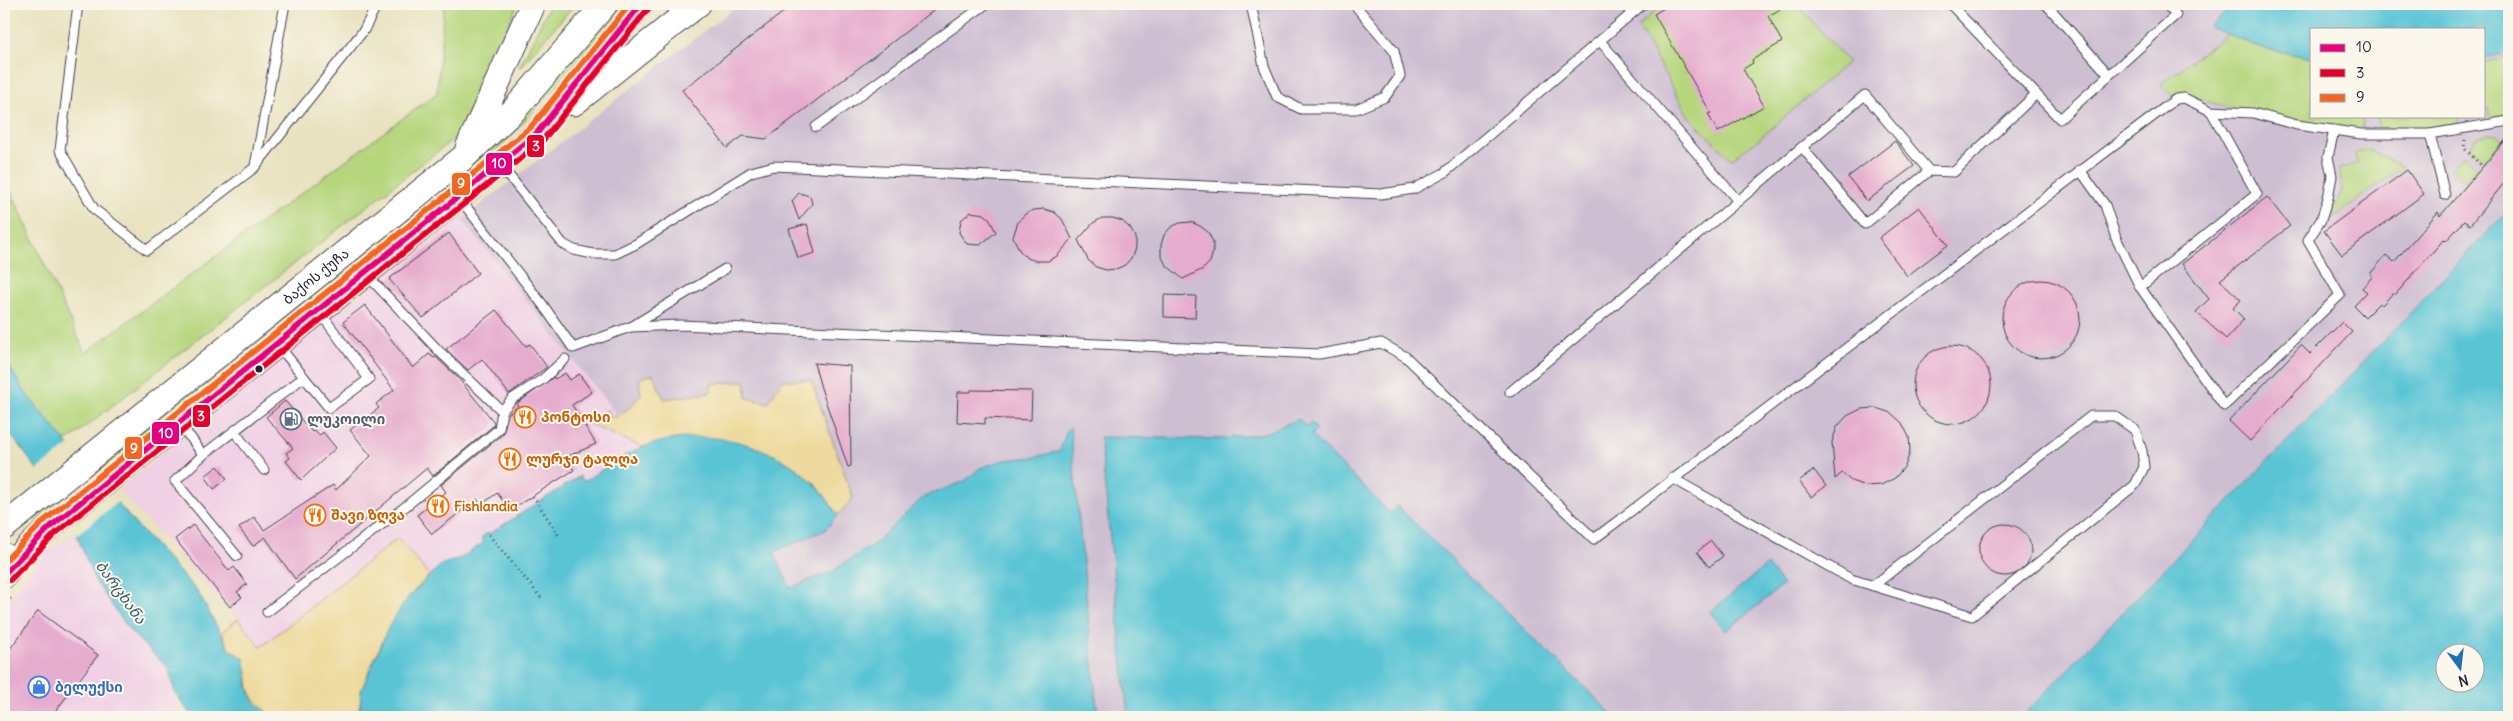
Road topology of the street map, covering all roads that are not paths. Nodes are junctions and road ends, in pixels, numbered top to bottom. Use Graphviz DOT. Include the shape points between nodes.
graph roads {
  1 [pos="78,4"];
  2 [pos="285,4"];
  3 [pos="376,4"];
  4 [pos="533,4"];
  5 [pos="605,4"];
  6 [pos="641,4"];
  7 [pos="698,4"];
  8 [pos="986,4"];
  9 [pos="1251,4"];
  10 [pos="1354,4"];
  11 [pos="1643,4"];
  12 [pos="1950,4"];
  13 [pos="2046,4"];
  14 [pos="2166,4"];
  15 [pos="1600,40"];
  16 [pos="2108,74"];
  17 [pos="2036,94"];
  18 [pos="2211,111"];
  19 [pos="2509,121"];
  20 [pos="816,126"];
  21 [pos="2334,130"];
  22 [pos="537,133"];
  23 [pos="2430,134"];
  24 [pos="1802,147"];
  25 [pos="464,157"];
  26 [pos="254,168"];
  27 [pos="493,169"];
  28 [pos="2080,170"];
  29 [pos="1929,171"];
  30 [pos="2445,195"];
  31 [pos="459,197"];
  32 [pos="1738,201"];
  33 [pos="725,269"];
  34 [pos="366,273"];
  35 [pos="2140,287"];
  36 [pos="319,311"];
  37 [pos="630,328"];
  38 [pos="277,344"];
  39 [pos="565,359"];
  40 [pos="304,377"];
  41 [pos="1510,392"];
  42 [pos="502,411"];
  43 [pos="178,425"];
  44 [pos="234,431"];
  45 [pos="203,455"];
  46 [pos="264,470"];
  47 [pos="1672,478"];
  48 [pos="4,527"];
  49 [pos="237,556"];
  50 [pos="5,566"];
  51 [pos="1873,586"];
  52 [pos="267,612"];
  1 -- 26 [label="lane" via="60,150 94,208 146,250"];
  2 -- 26 [label="lane"];
  3 -- 26 [label="lane" via="364,30"];
  4 -- 25 [label="main road"];
  5 -- 25 [label="main road, ბაქოს ქუჩა" via="514,110"];
  6 -- 22 [label="main road, ბაქოს ქუჩა"];
  7 -- 22 [label="main road"];
  8 -- 20 [label="lane"];
  9 -- 10 [label="lane" via="1264,66 1277,97 1301,109 1356,109 1385,97 1400,76 1394,52"];
  11 -- 15 [label="lane"];
  12 -- 17 [label="lane"];
  13 -- 16 [label="lane"];
  14 -- 16 [label="lane" via="2176,15"];
  15 -- 27 [label="lane" via="1444,173 1414,189 1381,194 774,166 751,172 636,244 615,254 593,254 563,244 510,177"];
  15 -- 32 [label="lane"];
  16 -- 17 [label="lane" via="2060,119"];
  17 -- 29 [label="lane" via="1954,172"];
  18 -- 21 [label="lane" via="2253,113 2297,125"];
  18 -- 28 [label="lane" via="2184,98 2176,98"];
  18 -- 35 [label="lane" via="2256,194"];
  19 -- 23 [label="lane"];
  21 -- 23 [label="lane" via="2386,135"];
  21 -- 35 [label="lane" via="2328,157 2332,176 2328,198 2321,220 2308,240 2340,295 2224,406"];
  22 -- 27 [label="main road, ბაქოს ქუჩა"];
  23 -- 30 [label="lane"];
  24 -- 29 [label="lane" via="1865,95"];
  24 -- 29 [label="lane" via="1866,224"];
  24 -- 32 [label="lane"];
  25 -- 48 [label="main road, ბაქოს ქუჩა"];
  27 -- 31 [label="main road, ბაქოს ქუჩა"];
  28 -- 35 [label="lane" via="2105,205 2116,238"];
  28 -- 47 [label="lane"];
  31 -- 34 [label="main road, ბაქოს ქუჩა"];
  31 -- 37 [label="lane" via="573,348"];
  32 -- 41 [label="lane"];
  33 -- 37 [label="lane"];
  34 -- 36 [label="main road, ბაქოს ქუჩა"];
  34 -- 42 [label="lane" via="439,351"];
  36 -- 38 [label="main road, ბაქოს ქუჩა"];
  36 -- 40 [label="lane" via="369,379 329,408"];
  37 -- 47 [label="lane" via="680,325 1319,354 1381,343 1406,357 1594,539"];
  38 -- 40 [label="lane"];
  38 -- 43 [label="main road, ბაქოს ქუჩა"];
  39 -- 42 [label="lane" via="543,379 512,399"];
  40 -- 44 [label="lane"];
  42 -- 52 [label="lane" via="499,428 406,506"];
  43 -- 45 [label="lane"];
  43 -- 50 [label="main road, ბაქოს ქუჩა"];
  44 -- 45 [label="lane"];
  44 -- 46 [label="lane"];
  45 -- 49 [label="lane" via="174,481"];
  47 -- 51 [label="lane" via="1850,579"];
  51 -- 51 [label="lane" via="2091,416 2115,416 2135,430 2144,467 2135,485 1972,616"];
}
